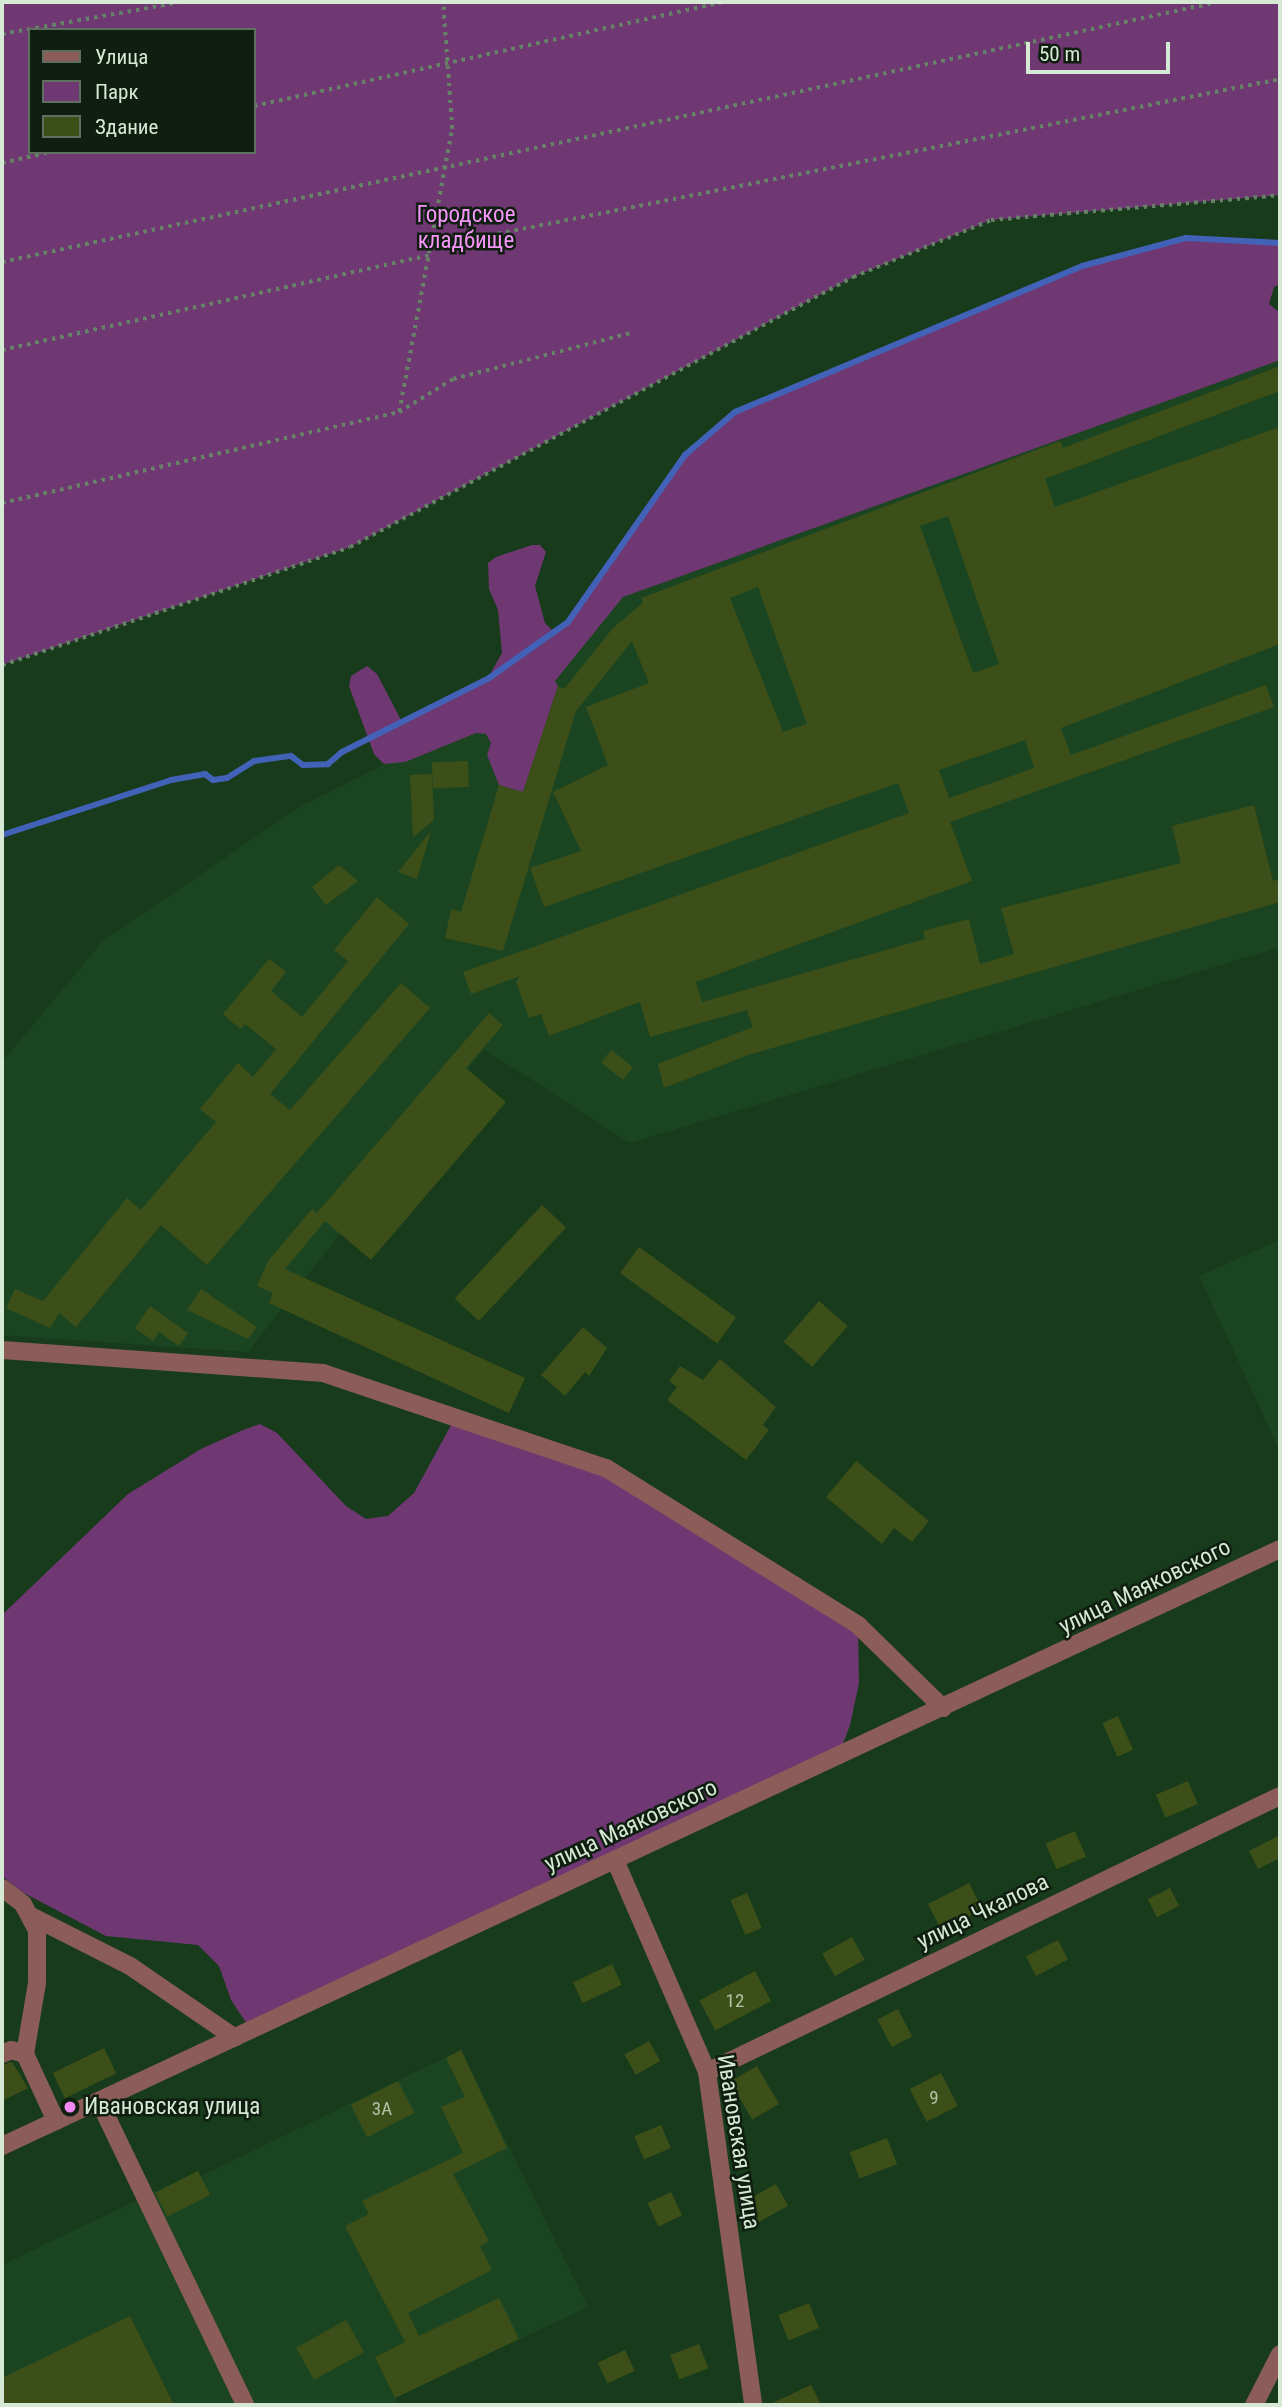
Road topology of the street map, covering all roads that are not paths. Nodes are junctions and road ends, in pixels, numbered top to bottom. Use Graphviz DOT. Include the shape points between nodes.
graph roads {
  1 [pos="2,1350"];
  2 [pos="1280,1549"];
  3 [pos="943,1708"];
  4 [pos="1280,1796"];
  5 [pos="615,1860"];
  6 [pos="2,1888"];
  7 [pos="33,1917"];
  8 [pos="235,2038"];
  9 [pos="2,2054"];
  10 [pos="25,2054"];
  11 [pos="706,2072"];
  12 [pos="99,2101"];
  13 [pos="56,2121"];
  14 [pos="2,2146"];
  15 [pos="1280,2354"];
  16 [pos="245,2405"];
  17 [pos="753,2405"];
  18 [pos="1254,2405"];
  1 -- 3 [label="street" via="323,1373 606,1468 858,1625"];
  2 -- 3 [label="street, улица Маяковского"];
  3 -- 5 [label="street, улица Маяковского"];
  4 -- 11 [label="street, улица Чкалова"];
  5 -- 8 [label="street, улица Маяковского"];
  5 -- 11 [label="street, Ивановская улица"];
  6 -- 7 [label="street"];
  7 -- 8 [label="street" via="130,1966"];
  7 -- 10 [label="street" via="40,1953"];
  8 -- 12 [label="street, улица Маяковского"];
  9 -- 10 [label="street" via="10,2050"];
  10 -- 13 [label="street"];
  11 -- 17 [label="street, Ивановская улица"];
  12 -- 13 [label="street, улица Маяковского"];
  12 -- 16 [label="street"];
  13 -- 14 [label="street, улица Маяковского"];
  15 -- 18 [label="street"];
}
